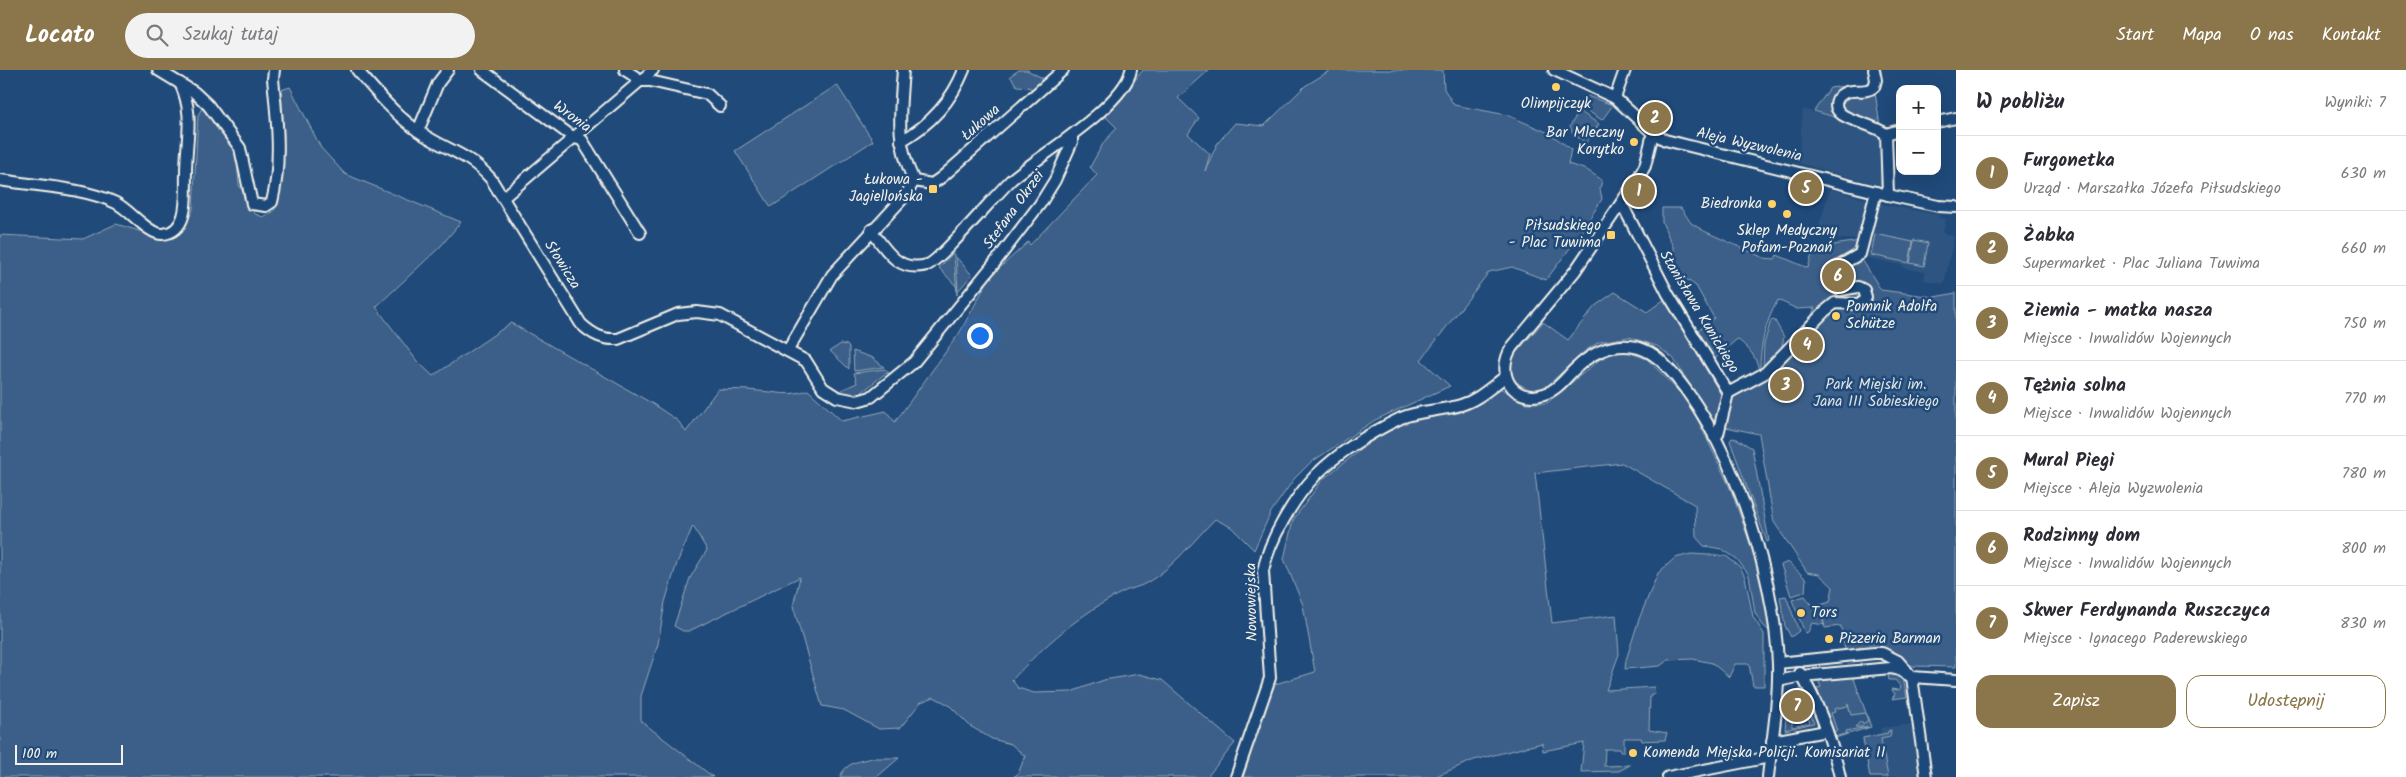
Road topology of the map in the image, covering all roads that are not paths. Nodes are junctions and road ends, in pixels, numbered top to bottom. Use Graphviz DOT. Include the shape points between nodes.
graph roads {
  1 [pos="158,70"];
  2 [pos="284,70"];
  3 [pos="358,70"];
  4 [pos="448,70"];
  5 [pos="482,70"];
  6 [pos="625,70"];
  7 [pos="653,70"];
  8 [pos="903,70"];
  9 [pos="964,70"];
  10 [pos="1063,70"];
  11 [pos="1131,70"];
  12 [pos="1554,70"];
  13 [pos="1625,70"];
  14 [pos="1874,70"];
  15 [pos="274,74"];
  16 [pos="642,81"];
  17 [pos="180,83"];
  18 [pos="1615,98"];
  19 [pos="720,106"];
  20 [pos="1956,118"];
  21 [pos="1941,121"];
  22 [pos="418,131"];
  23 [pos="1896,131"];
  24 [pos="1653,133"];
  25 [pos="1886,134"];
  26 [pos="1072,136"];
  27 [pos="574,138"];
  28 [pos="901,141"];
  29 [pos="0,180"];
  30 [pos="914,181"];
  31 [pos="1876,192"];
  32 [pos="1888,195"];
  33 [pos="503,198"];
  34 [pos="1620,206"];
  35 [pos="1956,207"];
  36 [pos="871,230"];
  37 [pos="640,233"];
  38 [pos="788,350"];
  39 [pos="806,361"];
  40 [pos="1505,377"];
  41 [pos="1728,394"];
  42 [pos="1714,437"];
  43 [pos="1793,661"];
  44 [pos="1778,663"];
  45 [pos="1802,676"];
  46 [pos="1912,677"];
  47 [pos="1956,680"];
  48 [pos="1778,681"];
  49 [pos="1826,731"];
  50 [pos="1772,741"];
  51 [pos="1770,757"];
  52 [pos="1237,775"];
  53 [pos="1668,777"];
  54 [pos="1768,777"];
  55 [pos="1840,777"];
  56 [pos="1926,777"];
  1 -- 17 [label="street"];
  2 -- 15 [label="street"];
  3 -- 22 [label="street, Słowicza" via="379,95"];
  4 -- 22 [label="street" via="438,82"];
  5 -- 27 [label="street, Wronia"];
  6 -- 16 [label="street"];
  7 -- 16 [label="street"];
  8 -- 28 [label="street"];
  9 -- 28 [label="street" via="952,97"];
  10 -- 30 [label="street, Łukowa" via="942,177 932,184"];
  11 -- 26 [label="street" via="1114,97"];
  12 -- 18 [label="street, Aleja Wyzwolenia"];
  13 -- 18 [label="street"];
  14 -- 25 [label="street" via="1874,87 1842,94 1836,106 1840,113"];
  15 -- 17 [label="street" via="278,144 275,191 272,202 266,206 252,204 240,148 208,105"];
  16 -- 19 [label="street" via="650,80 707,94"];
  16 -- 27 [label="street"];
  17 -- 29 [label="street" via="189,108 185,202 180,224 171,231 163,234 151,231 126,208 100,196"];
  18 -- 24 [label="street, Aleja Wyzwolenia"];
  20 -- 21 [label="street"];
  22 -- 33 [label="street, Słowicza" via="477,163"];
  23 -- 25 [label="street"];
  24 -- 31 [label="street, Aleja Wyzwolenia" via="1689,147"];
  24 -- 34 [label="street" via="1643,170"];
  25 -- 32 [label="street"];
  26 -- 36 [label="street, Stefana Okrzei" via="1012,179 932,264 910,267 899,264"];
  26 -- 39 [label="street, Stefana Okrzei" via="1055,180 1040,204 914,362 871,397 848,401 823,388"];
  27 -- 33 [label="street"];
  27 -- 37 [label="street, Wronia" via="582,140"];
  28 -- 30 [label="street"];
  30 -- 36 [label="street" via="906,195"];
  31 -- 32 [label="street, Aleja Wyzwolenia"];
  31 -- 41 [label="street" via="1860,254 1838,267 1830,280 1840,290 1861,288 1866,293 1864,302 1836,303 1764,372"];
  32 -- 35 [label="street, Aleja Wyzwolenia"];
  33 -- 38 [label="street, Słowicza" via="581,324 596,336 618,339 678,314 697,312 720,315"];
  34 -- 40 [label="street" via="1575,271 1512,347 1505,361"];
  34 -- 41 [label="street, Stanisława Kunickiego"];
  36 -- 38 [label="street" via="832,275"];
  38 -- 39 [label="street, Słowicza"];
  40 -- 42 [label="street" via="1518,393 1543,395 1561,383 1590,355 1603,349 1628,345 1643,349 1664,364 1692,400"];
  40 -- 52 [label="street, Nowowiejska" via="1463,405 1403,417 1368,436 1316,476 1298,499 1266,554 1263,571 1270,678"];
  41 -- 42 [label="street, Stanisława Kunickiego" via="1718,434"];
  42 -- 44 [label="street" via="1759,550"];
  43 -- 44 [label="street"];
  43 -- 45 [label="street"];
  43 -- 46 [label="street" via="1882,653 1898,661"];
  44 -- 48 [label="street"];
  45 -- 46 [label="street" via="1891,668"];
  45 -- 48 [label="street"];
  45 -- 49 [label="street"];
  46 -- 47 [label="street"];
  46 -- 56 [label="street"];
  48 -- 50 [label="street"];
  49 -- 50 [label="street"];
  49 -- 55 [label="street"];
  50 -- 51 [label="street"];
  51 -- 53 [label="street"];
  51 -- 54 [label="street"];
}
